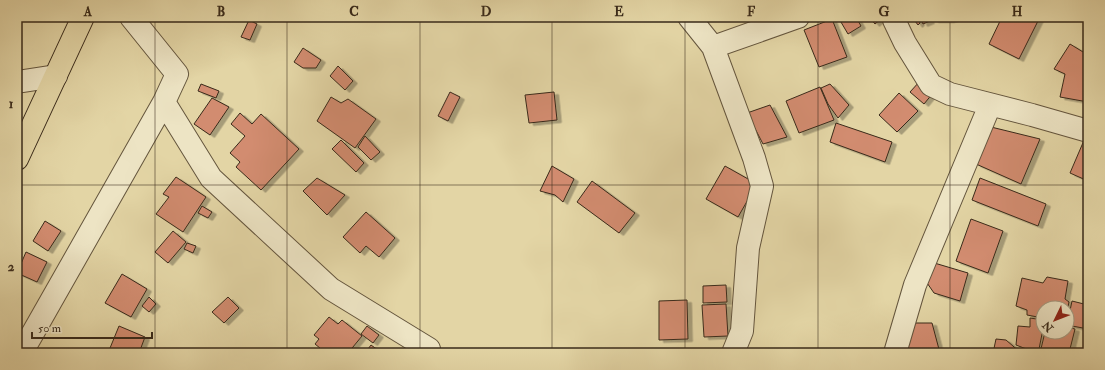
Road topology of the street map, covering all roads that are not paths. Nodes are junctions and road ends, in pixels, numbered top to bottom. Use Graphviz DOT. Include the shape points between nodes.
graph roads {
  1 [pos="83,17"];
  2 [pos="131,17"];
  3 [pos="689,17"];
  4 [pos="798,17"];
  5 [pos="894,17"];
  6 [pos="713,47"];
  7 [pos="56,76"];
  8 [pos="17,82"];
  9 [pos="164,102"];
  10 [pos="990,105"];
  11 [pos="1088,131"];
  12 [pos="17,159"];
  13 [pos="429,348"];
  14 [pos="21,353"];
  15 [pos="733,353"];
  16 [pos="895,353"];
  1 -- 7 [label="highway"];
  2 -- 9 [label="street" via="177,74"];
  3 -- 6 [label="street"];
  4 -- 6 [label="street"];
  5 -- 10 [label="street" via="905,43 931,85 950,94"];
  6 -- 15 [label="street" via="762,186 748,248 742,331"];
  7 -- 8 [label="street"];
  7 -- 12 [label="highway"];
  9 -- 13 [label="street" via="211,178 330,289"];
  9 -- 14 [label="street"];
  10 -- 11 [label="street"];
  10 -- 16 [label="street" via="915,285"];
}
